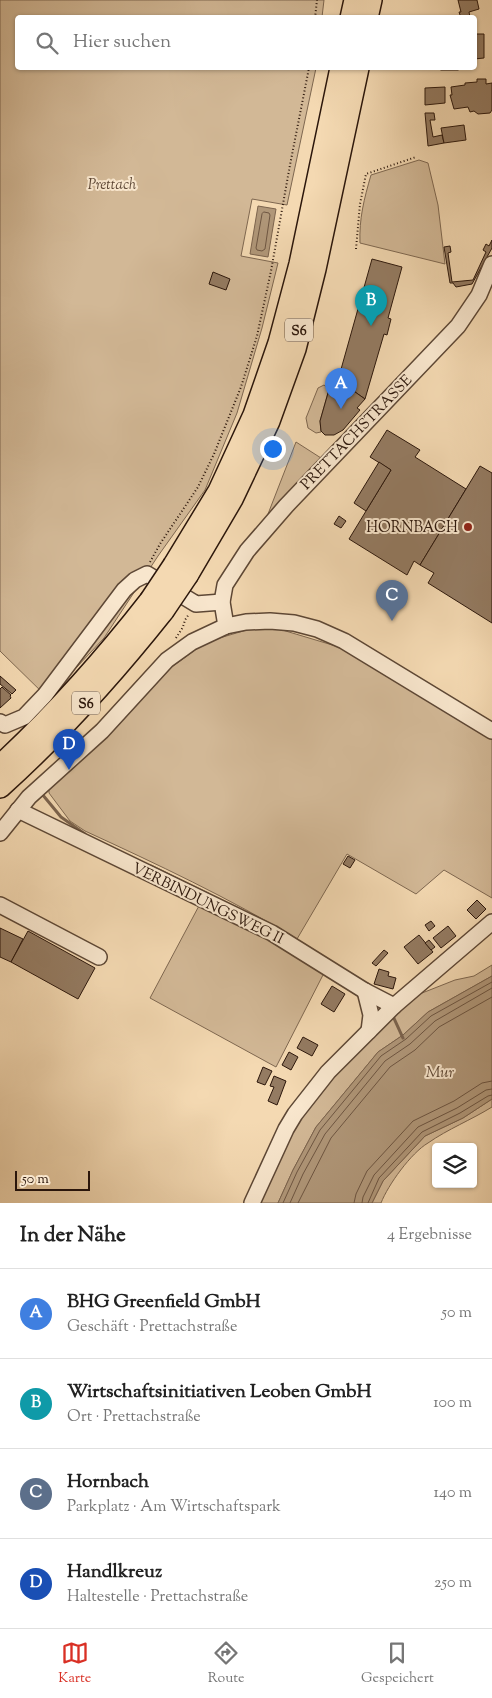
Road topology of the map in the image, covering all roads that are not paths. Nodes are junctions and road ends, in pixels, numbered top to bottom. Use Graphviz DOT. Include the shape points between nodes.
graph roads {
  1 [pos="355,0"];
  2 [pos="371,0"];
  3 [pos="352,15"];
  4 [pos="368,15"];
  5 [pos="341,70"];
  6 [pos="358,70"];
  7 [pos="492,264"];
  8 [pos="181,569"];
  9 [pos="222,602"];
  10 [pos="156,606"];
  11 [pos="226,626"];
  12 [pos="0,722"];
  13 [pos="492,731"];
  14 [pos="0,766"];
  15 [pos="0,787"];
  16 [pos="18,810"];
  17 [pos="0,833"];
  18 [pos="0,905"];
  19 [pos="492,922"];
  20 [pos="99,957"];
  21 [pos="365,991"];
  22 [pos="394,1006"];
  23 [pos="369,1031"];
  24 [pos="252,1203"];
  1 -- 3 [label="highway"];
  2 -- 4 [label="highway"];
  5 -- 8 [label="highway, S6" via="300,264 279,344 254,415"];
  6 -- 8 [label="highway, S6" via="295,349 269,421 232,499"];
  7 -- 9 [label="street, PRETTACHSTRASSE" via="478,295 458,326 260,536 225,585"];
  8 -- 10 [label="highway, S6, bridge"];
  9 -- 11 [label="street, PRETTACHSTRASSE"];
  9 -- 12 [label="street" via="196,604 147,574 135,580 124,590 45,696 24,717 5,724"];
  10 -- 14 [label="highway, S6"];
  10 -- 15 [label="highway, S6" via="88,700"];
  11 -- 13 [label="street" via="270,621 317,629"];
  11 -- 16 [label="street" via="192,642 167,660 102,731"];
  16 -- 17 [label="street"];
  16 -- 21 [label="street, VERBINDUNGSWEG II" via="265,930"];
  18 -- 20 [label="street"];
  19 -- 22 [label="street"];
  21 -- 22 [label="street, VERBINDUNGSWEG II"];
  21 -- 23 [label="street" via="371,1015"];
  22 -- 23 [label="street"];
  23 -- 24 [label="street" via="328,1072 295,1114"];
}
